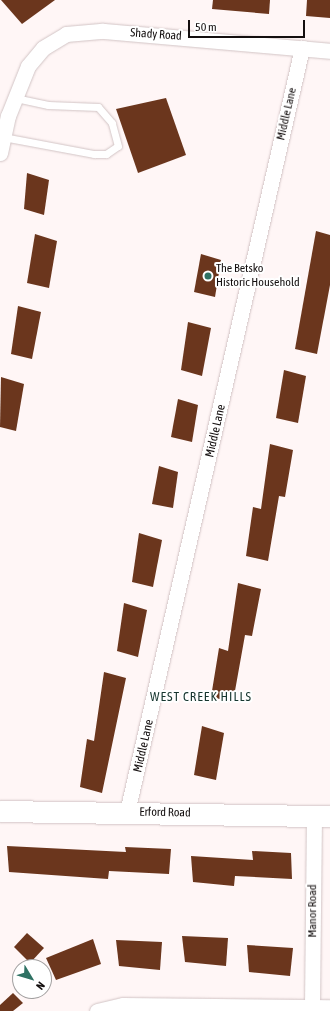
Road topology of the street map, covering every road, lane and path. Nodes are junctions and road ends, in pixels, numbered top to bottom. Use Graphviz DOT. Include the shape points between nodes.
graph roads {
  1 [pos="302,48"];
  2 [pos="330,51"];
  3 [pos="15,98"];
  4 [pos="4,137"];
  5 [pos="0,153"];
  6 [pos="0,811"];
  7 [pos="127,812"];
  8 [pos="322,816"];
  9 [pos="312,1006"];
  10 [pos="330,1007"];
  11 [pos="97,1011"];
  1 -- 2 [label="street, Shady Road"];
  1 -- 3 [label="street, Shady Road" via="111,31 73,33 51,41 33,58"];
  1 -- 7 [label="street, Middle Lane"];
  3 -- 4 [label="street, Shady Road"];
  3 -- 4 [label="lane" via="48,105 98,107 112,123 118,146 106,154 94,154"];
  4 -- 5 [label="street, Shady Road"];
  6 -- 7 [label="street, Erford Road"];
  7 -- 8 [label="street, Erford Road"];
  8 -- 9 [label="street, Manor Road"];
  9 -- 10 [label="street"];
  9 -- 11 [label="street" via="123,1005"];
}
